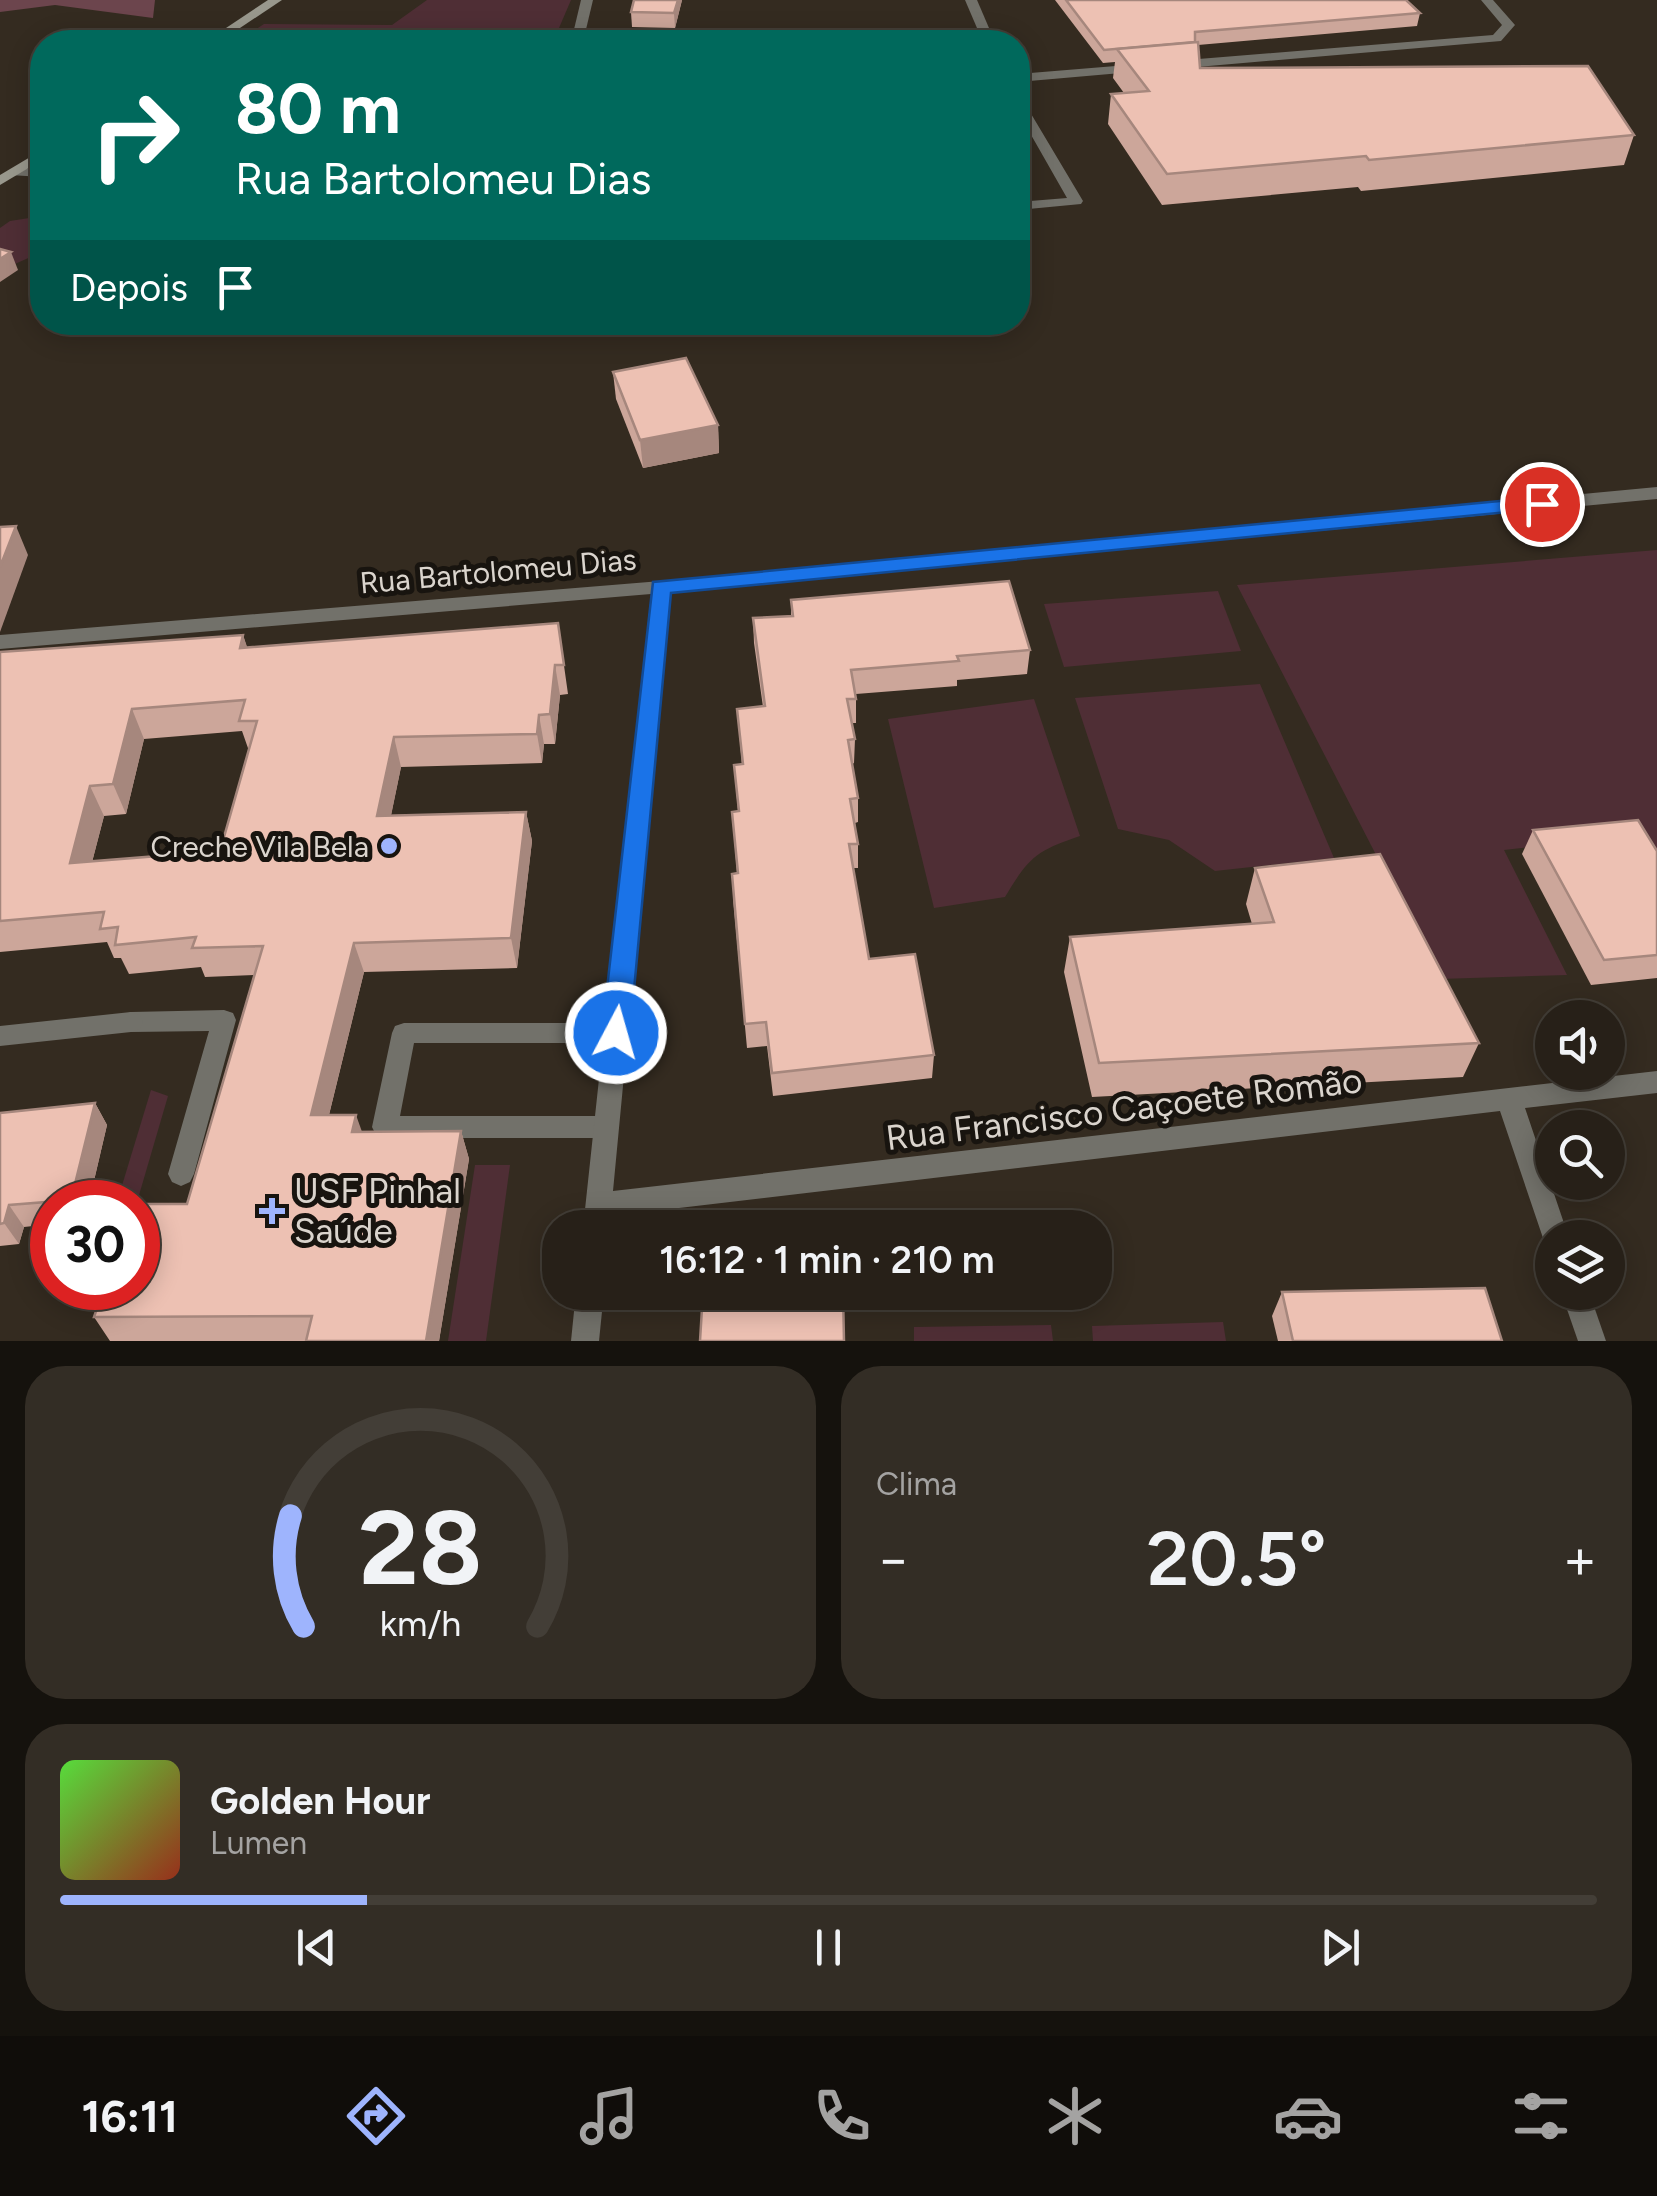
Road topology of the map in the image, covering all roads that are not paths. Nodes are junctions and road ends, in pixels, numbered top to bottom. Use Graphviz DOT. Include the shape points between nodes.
graph roads {
  1 [pos="276,0"];
  2 [pos="587,0"];
  3 [pos="971,0"];
  4 [pos="1487,0"];
  5 [pos="230,30"];
  6 [pos="581,30"];
  7 [pos="983,30"];
  8 [pos="1030,77"];
  9 [pos="1030,124"];
  10 [pos="30,161"];
  11 [pos="30,174"];
  12 [pos="5,177"];
  13 [pos="1030,205"];
  14 [pos="1657,493"];
  15 [pos="661,587"];
  16 [pos="0,642"];
  17 [pos="616,1033"];
  18 [pos="0,1036"];
  19 [pos="1657,1082"];
  20 [pos="1509,1100"];
  21 [pos="606,1126"];
  22 [pos="181,1174"];
  23 [pos="598,1210"];
  24 [pos="644,1210"];
  25 [pos="1550,1220"];
  26 [pos="588,1310"];
  27 [pos="1582,1310"];
  28 [pos="585,1341"];
  29 [pos="1592,1341"];
  1 -- 5 [label="street"];
  2 -- 6 [label="street"];
  3 -- 7 [label="street"];
  4 -- 8 [label="street" via="1509,25 1497,38"];
  9 -- 13 [label="street" via="1076,201"];
  10 -- 12 [label="street"];
  11 -- 12 [label="street"];
  14 -- 15 [label="street, Rua Bartolomeu Dias"];
  15 -- 16 [label="street, Rua Bartolomeu Dias"];
  15 -- 17 [label="street"];
  17 -- 21 [label="street"];
  17 -- 21 [label="street" via="404,1034 385,1127"];
  18 -- 22 [label="street" via="224,1020"];
  19 -- 20 [label="street, Rua Francisco Caçoete Romão"];
  20 -- 24 [label="street, Rua Francisco Caçoete Romão"];
  20 -- 25 [label="street"];
  21 -- 23 [label="street"];
  26 -- 28 [label="street"];
  27 -- 29 [label="street"];
}
